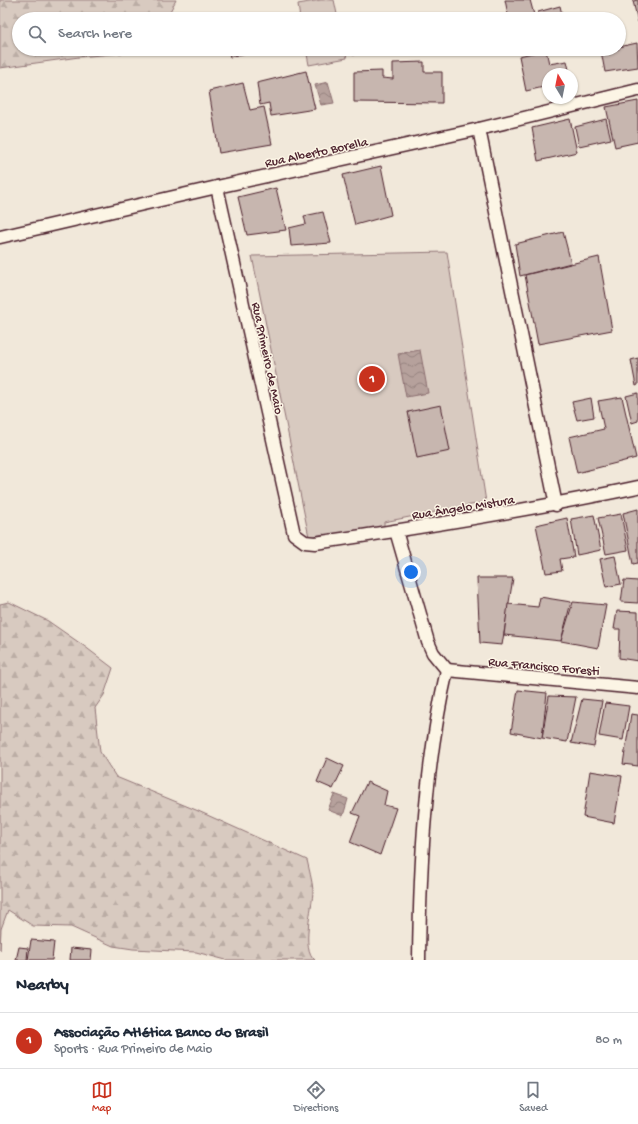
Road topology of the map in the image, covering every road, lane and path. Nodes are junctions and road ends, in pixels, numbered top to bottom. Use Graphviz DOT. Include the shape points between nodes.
graph roads {
  1 [pos="638,90"];
  2 [pos="479,129"];
  3 [pos="217,187"];
  4 [pos="0,237"];
  5 [pos="638,487"];
  6 [pos="556,504"];
  7 [pos="396,531"];
  8 [pos="294,534"];
  9 [pos="447,670"];
  10 [pos="638,688"];
  11 [pos="419,960"];
  1 -- 2 [label="street, Rua Alberto Borella"];
  2 -- 3 [label="street, Rua Alberto Borella"];
  2 -- 6 [label="street"];
  3 -- 4 [label="street, Rua Alberto Borella"];
  3 -- 8 [label="street, Rua Primeiro de Maio"];
  5 -- 6 [label="street, Rua Ângelo Mistura"];
  6 -- 7 [label="street, Rua Ângelo Mistura"];
  7 -- 8 [label="street, Rua Ângelo Mistura" via="315,543 305,542"];
  7 -- 9 [label="street" via="428,642 433,653"];
  9 -- 10 [label="street, Rua Francisco Foresti"];
  9 -- 11 [label="street" via="440,701 424,814"];
}
